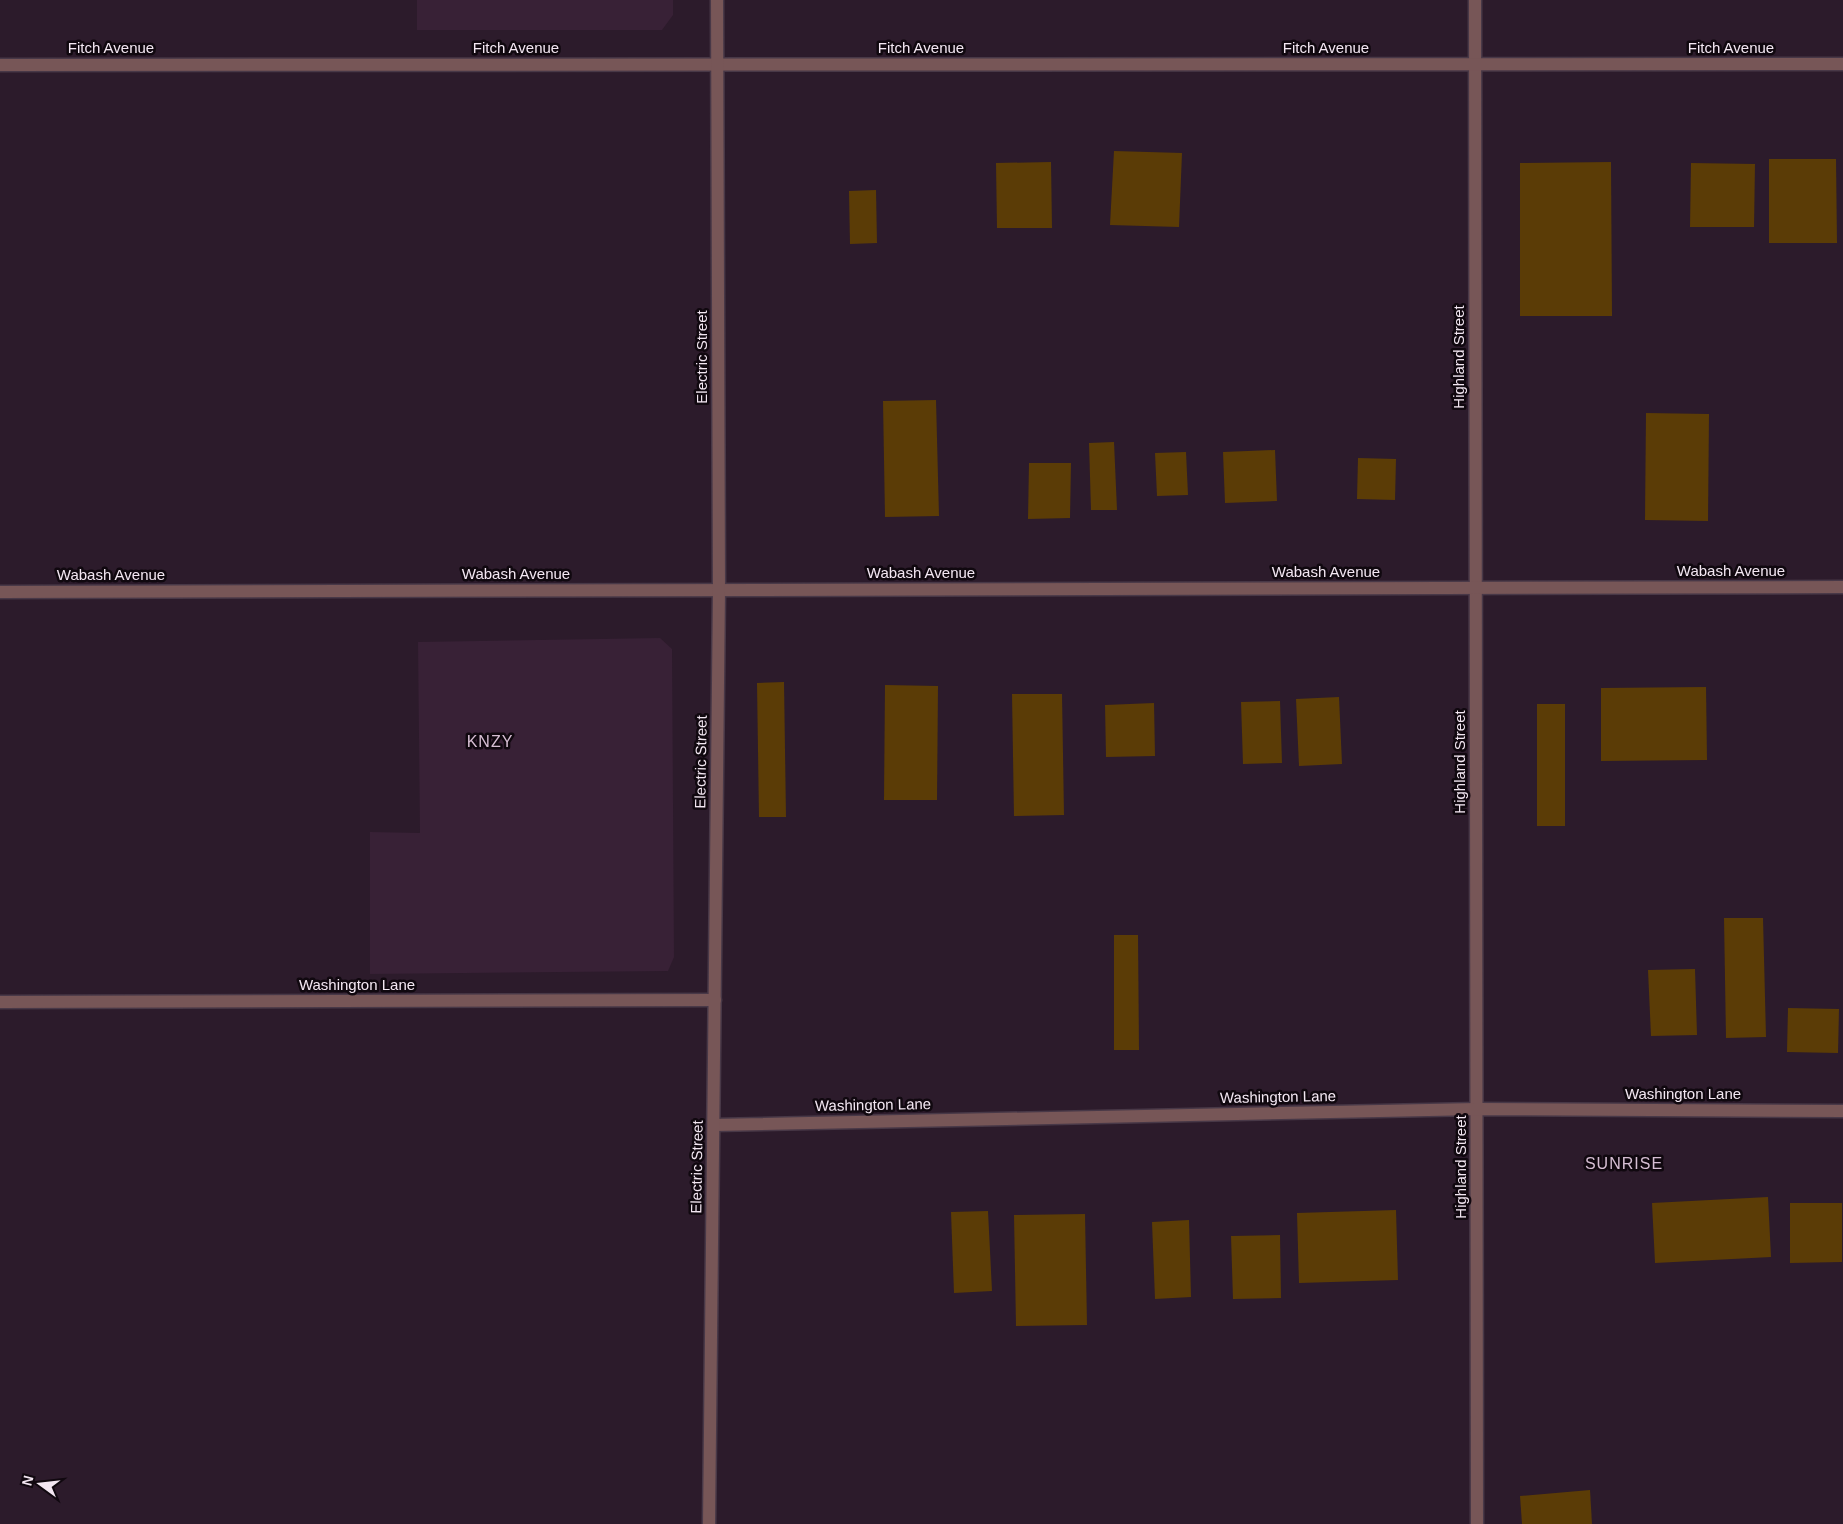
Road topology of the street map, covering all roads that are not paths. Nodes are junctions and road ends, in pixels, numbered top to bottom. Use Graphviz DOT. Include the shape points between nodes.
graph roads {
  1 [pos="717,0"];
  2 [pos="1475,0"];
  3 [pos="717,64"];
  4 [pos="1475,64"];
  5 [pos="1843,64"];
  6 [pos="0,65"];
  7 [pos="1476,588"];
  8 [pos="1843,588"];
  9 [pos="719,590"];
  10 [pos="0,592"];
  11 [pos="715,1000"];
  12 [pos="0,1002"];
  13 [pos="1477,1109"];
  14 [pos="1843,1111"];
  15 [pos="714,1125"];
  16 [pos="710,1524"];
  17 [pos="1477,1524"];
  1 -- 3 [label="street, Electric Street"];
  2 -- 4 [label="street, Highland Street"];
  3 -- 4 [label="street, Fitch Avenue"];
  3 -- 6 [label="street, Fitch Avenue"];
  3 -- 9 [label="street, Electric Street"];
  4 -- 5 [label="street, Fitch Avenue"];
  4 -- 7 [label="street, Highland Street"];
  7 -- 8 [label="street, Wabash Avenue"];
  7 -- 9 [label="street, Wabash Avenue"];
  7 -- 13 [label="street, Highland Street"];
  9 -- 10 [label="street, Wabash Avenue"];
  9 -- 11 [label="street, Electric Street"];
  11 -- 12 [label="street, Washington Lane"];
  11 -- 15 [label="street, Electric Street"];
  13 -- 14 [label="street, Washington Lane"];
  13 -- 15 [label="street, Washington Lane"];
  13 -- 17 [label="street, Highland Street"];
  15 -- 16 [label="street, Electric Street"];
}
